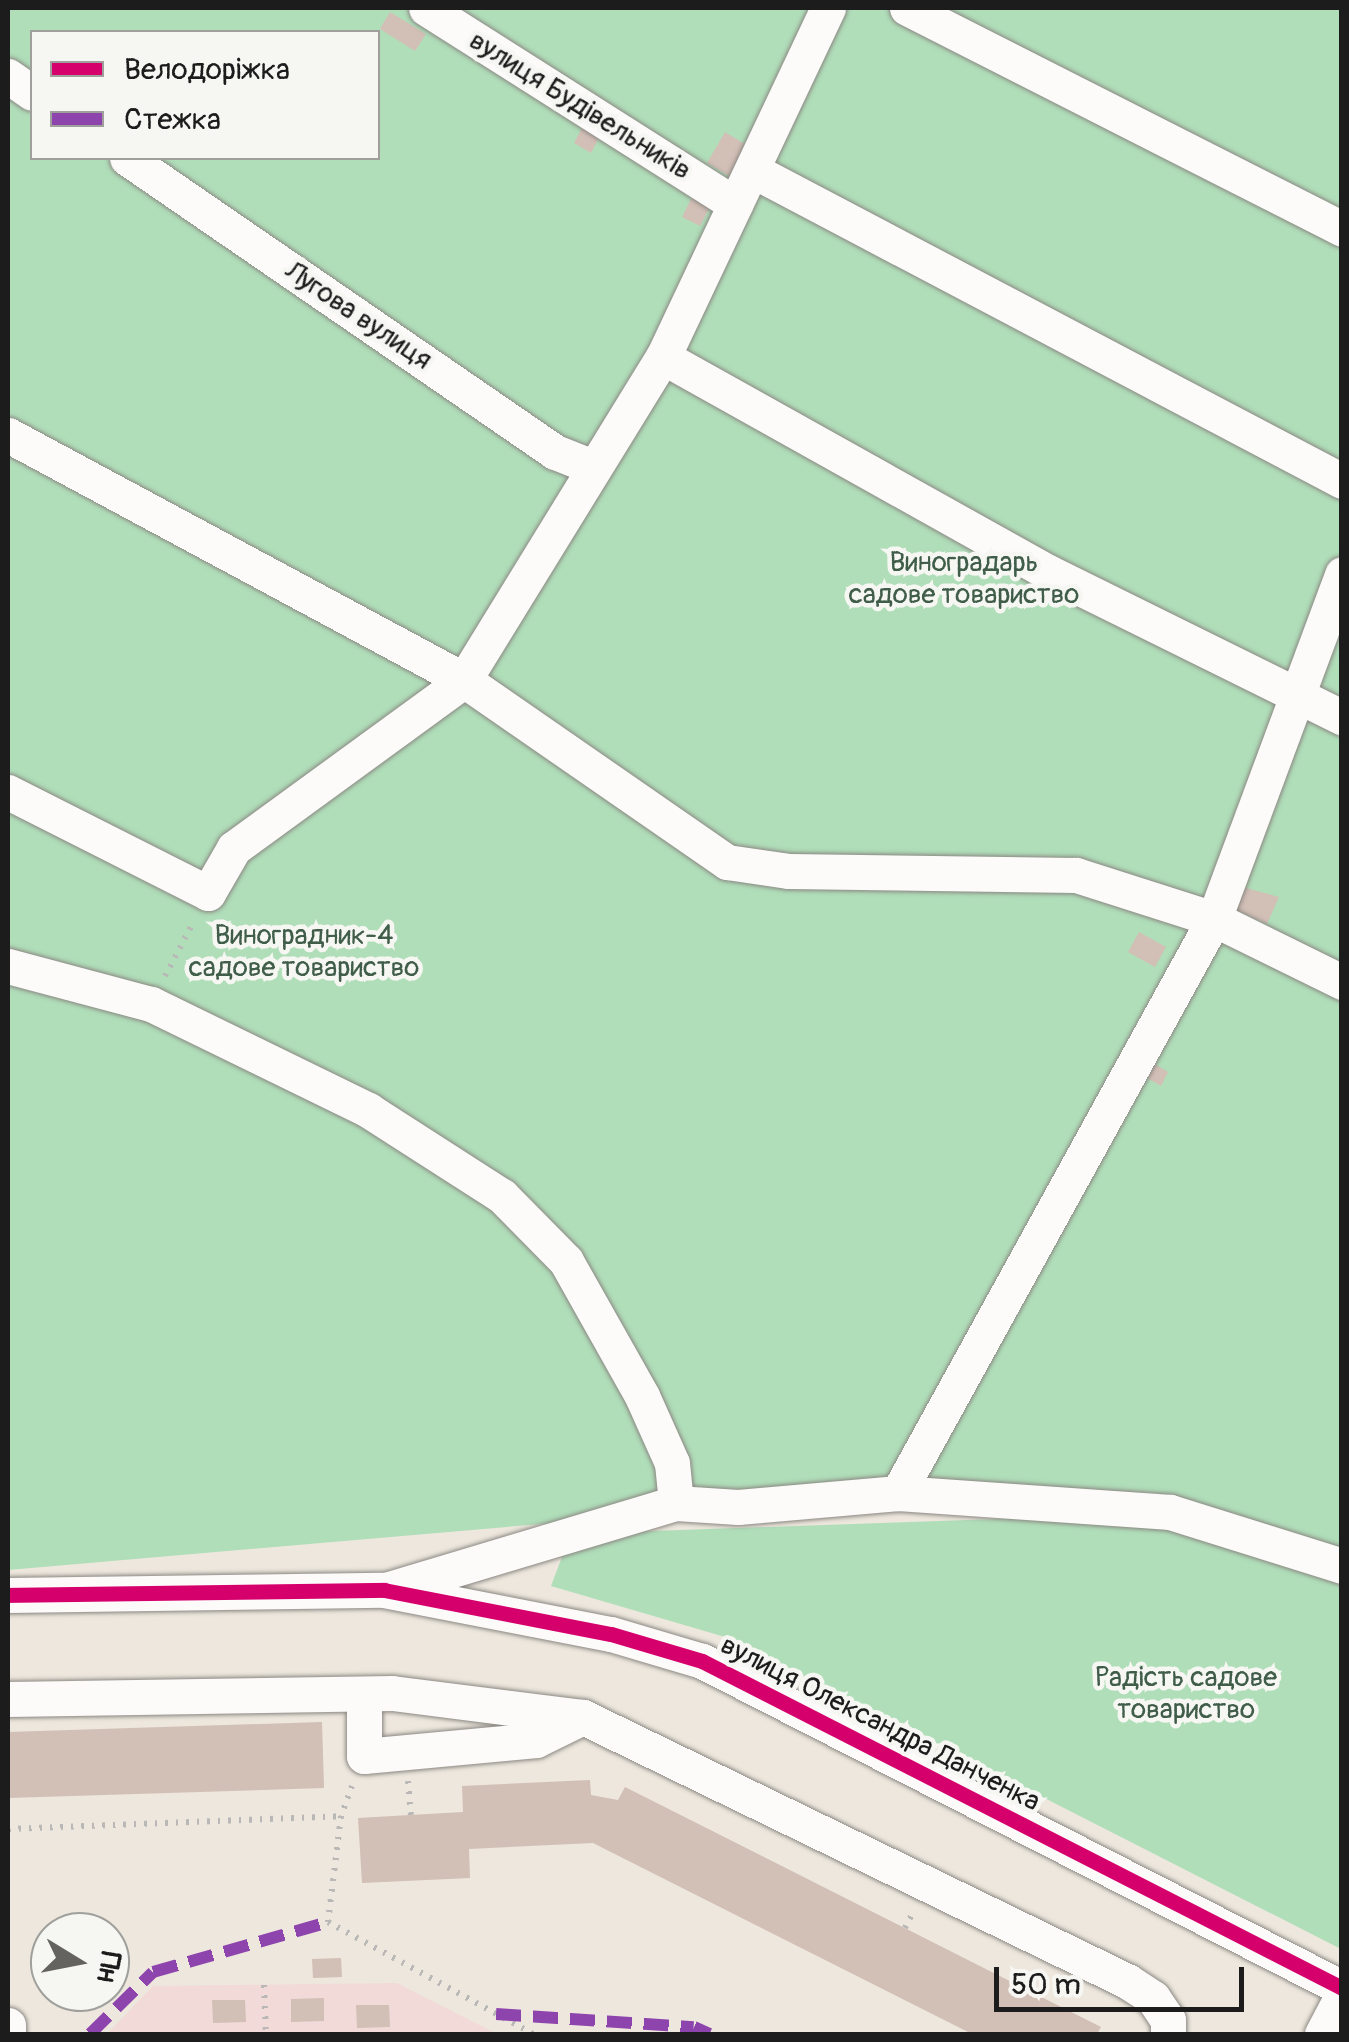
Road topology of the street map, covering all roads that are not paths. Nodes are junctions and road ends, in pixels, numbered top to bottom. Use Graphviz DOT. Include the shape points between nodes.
graph roads {
  1 [pos="426,8"];
  2 [pos="828,8"];
  3 [pos="906,8"];
  4 [pos="8,76"];
  5 [pos="30,92"];
  6 [pos="130,160"];
  7 [pos="752,170"];
  8 [pos="736,204"];
  9 [pos="1342,228"];
  10 [pos="662,357"];
  11 [pos="8,435"];
  12 [pos="593,467"];
  13 [pos="1342,481"];
  14 [pos="1342,574"];
  15 [pos="464,680"];
  16 [pos="1293,692"];
  17 [pos="1342,717"];
  18 [pos="8,792"];
  19 [pos="1214,919"];
  20 [pos="8,966"];
  21 [pos="1342,982"];
  22 [pos="898,1493"];
  23 [pos="676,1503"];
  24 [pos="1342,1566"];
  25 [pos="384,1590"];
  26 [pos="8,1595"];
  27 [pos="364,1694"];
  28 [pos="8,1699"];
  29 [pos="583,1716"];
  30 [pos="1342,1988"];
  31 [pos="1342,1996"];
  32 [pos="8,2025"];
  33 [pos="8,2034"];
  34 [pos="1168,2034"];
  35 [pos="1322,2034"];
  1 -- 8 [label="street, вулиця Будівельників"];
  2 -- 7 [label="street"];
  3 -- 9 [label="street"];
  4 -- 5 [label="street"];
  6 -- 12 [label="street, Лугова вулиця" via="555,452"];
  7 -- 8 [label="street"];
  7 -- 13 [label="street"];
  8 -- 10 [label="street"];
  10 -- 12 [label="street"];
  10 -- 16 [label="street" via="1050,573"];
  11 -- 15 [label="street"];
  12 -- 15 [label="street"];
  14 -- 16 [label="street"];
  15 -- 18 [label="street" via="234,848 208,893"];
  15 -- 19 [label="street" via="727,862 789,871 1076,875"];
  16 -- 17 [label="street"];
  16 -- 19 [label="street" via="1283,744"];
  19 -- 21 [label="street"];
  19 -- 22 [label="street"];
  20 -- 23 [label="street" via="151,1004 368,1110 502,1196 566,1261 642,1396 672,1463"];
  22 -- 23 [label="street" via="738,1508"];
  22 -- 24 [label="street" via="1170,1512"];
  23 -- 25 [label="street"];
  25 -- 26 [label="street, вулиця Олександра Данченка"];
  25 -- 30 [label="street, вулиця Олександра Данченка" via="524,1613 702,1660"];
  27 -- 28 [label="street"];
  27 -- 29 [label="street"];
  27 -- 29 [label="street" via="364,1756 536,1740"];
  29 -- 34 [label="street" via="1127,1982 1153,1998 1168,2020"];
  31 -- 35 [label="street"];
  32 -- 33 [label="street"];
}
